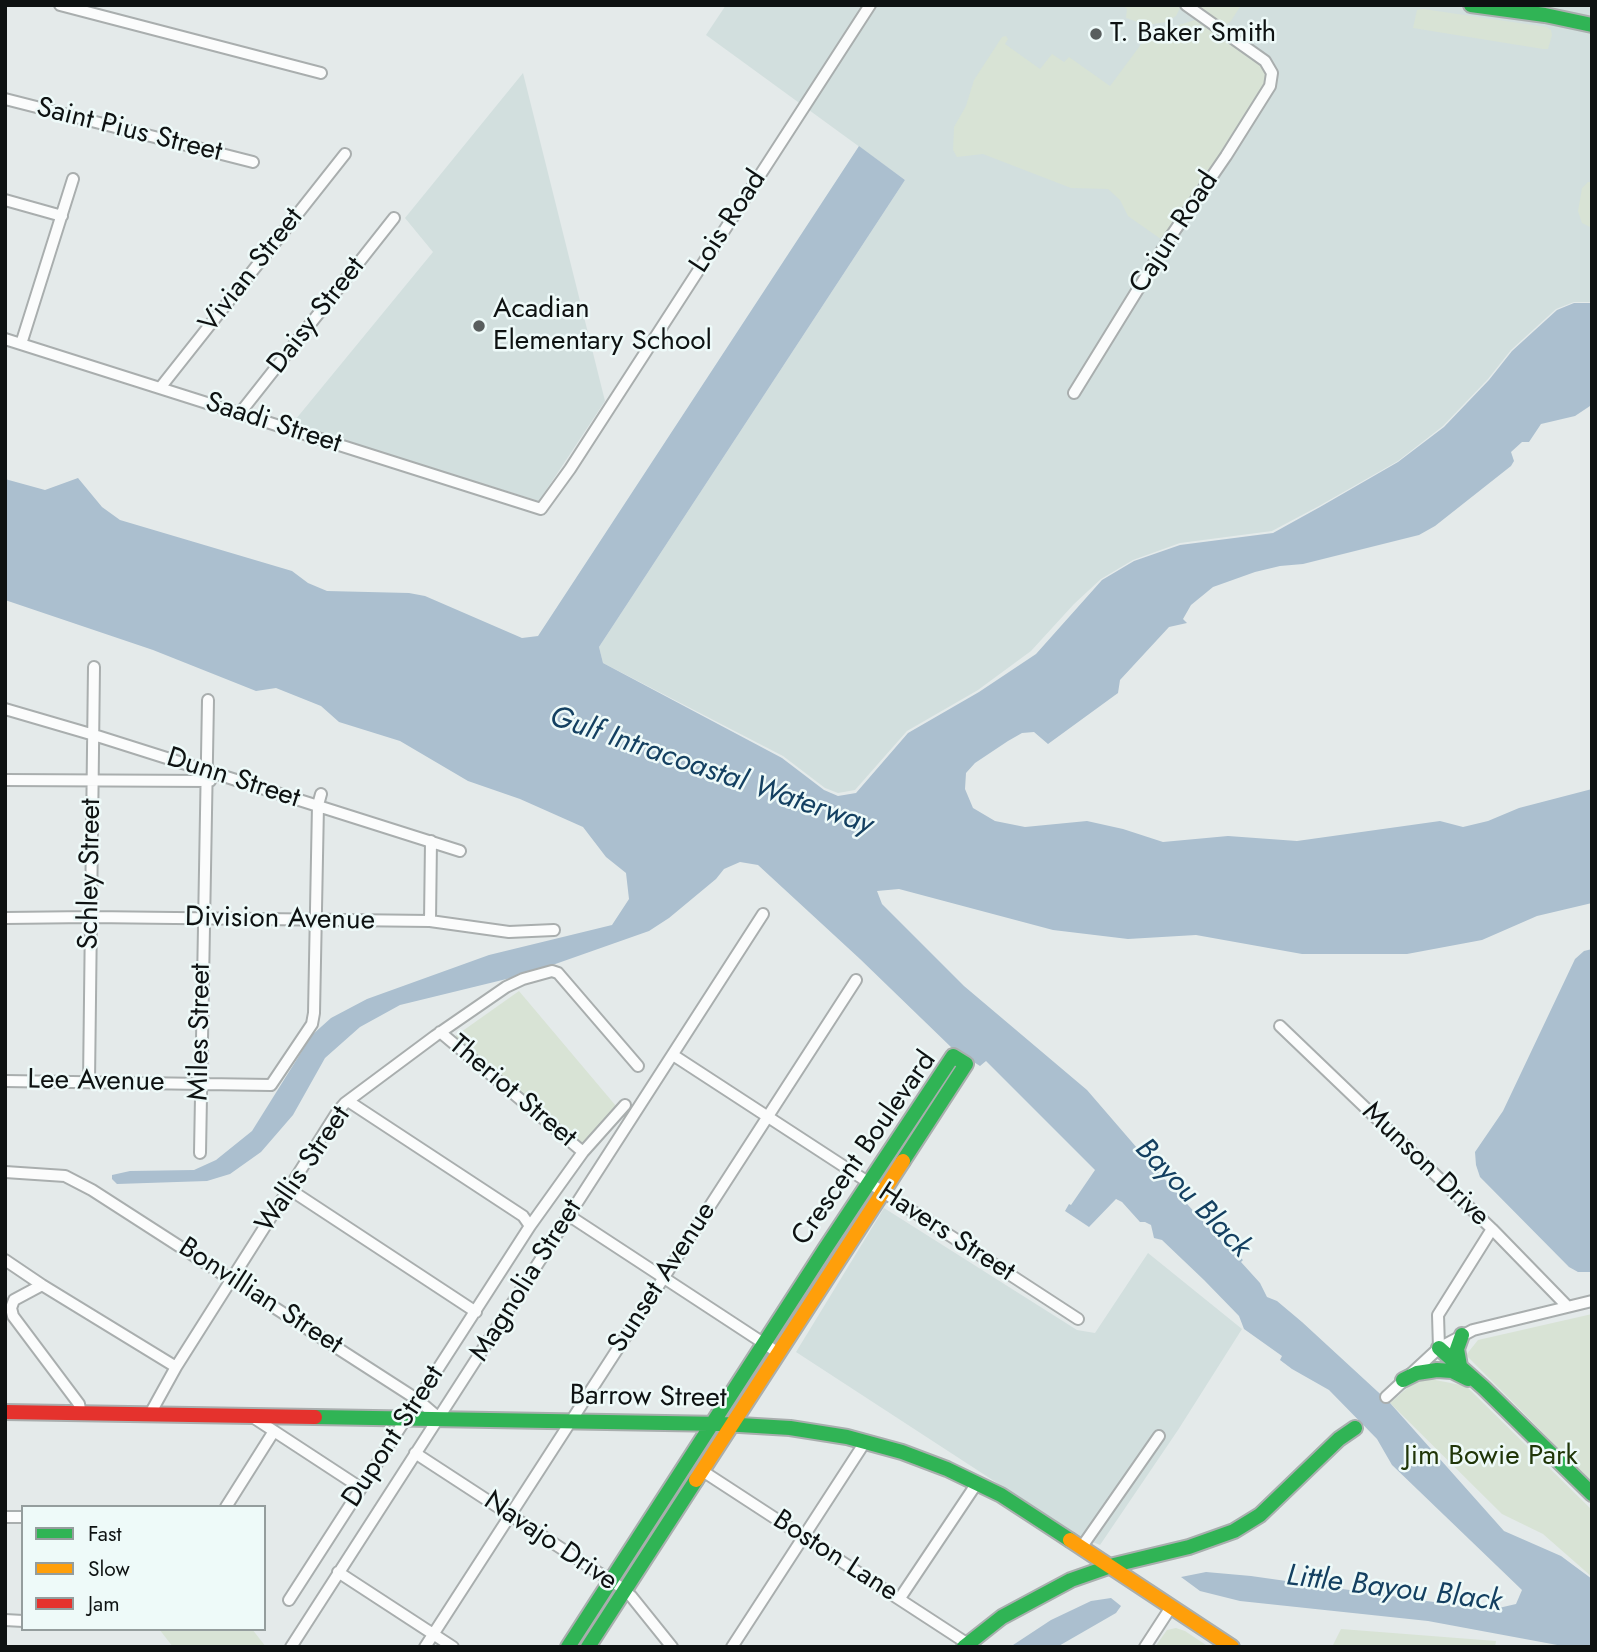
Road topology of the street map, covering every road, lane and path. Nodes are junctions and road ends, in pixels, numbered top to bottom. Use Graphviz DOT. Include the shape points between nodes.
graph roads {
  1 [pos="60,5"];
  2 [pos="870,5"];
  3 [pos="1186,5"];
  4 [pos="1471,5"];
  5 [pos="1592,25"];
  6 [pos="321,73"];
  7 [pos="5,99"];
  8 [pos="345,154"];
  9 [pos="253,162"];
  10 [pos="73,180"];
  11 [pos="5,200"];
  12 [pos="62,216"];
  13 [pos="394,218"];
  14 [pos="5,339"];
  15 [pos="21,344"];
  16 [pos="160,388"];
  17 [pos="1074,393"];
  18 [pos="240,414"];
  19 [pos="541,509"];
  20 [pos="94,667"];
  21 [pos="208,700"];
  22 [pos="5,709"];
  23 [pos="94,735"];
  24 [pos="206,775"];
  25 [pos="93,779"];
  26 [pos="5,780"];
  27 [pos="321,794"];
  28 [pos="318,805"];
  29 [pos="431,841"];
  30 [pos="460,851"];
  31 [pos="763,914"];
  32 [pos="90,917"];
  33 [pos="5,918"];
  34 [pos="203,919"];
  35 [pos="316,920"];
  36 [pos="430,921"];
  37 [pos="554,930"];
  38 [pos="856,980"];
  39 [pos="1280,1026"];
  40 [pos="440,1032"];
  41 [pos="673,1055"];
  42 [pos="638,1066"];
  43 [pos="5,1081"];
  44 [pos="89,1082"];
  45 [pos="201,1083"];
  46 [pos="348,1101"];
  47 [pos="625,1105"];
  48 [pos="768,1117"];
  49 [pos="583,1152"];
  50 [pos="200,1153"];
  51 [pos="5,1172"];
  52 [pos="869,1183"];
  53 [pos="289,1189"];
  54 [pos="882,1191"];
  55 [pos="568,1215"];
  56 [pos="530,1226"];
  57 [pos="1492,1229"];
  58 [pos="5,1260"];
  59 [pos="232,1278"];
  60 [pos="664,1278"];
  61 [pos="42,1285"];
  62 [pos="1592,1301"];
  63 [pos="1567,1306"];
  64 [pos="475,1311"];
  65 [pos="1078,1319"];
  66 [pos="1462,1335"];
  67 [pos="765,1344"];
  68 [pos="1439,1348"];
  69 [pos="778,1352"];
  70 [pos="1460,1366"];
  71 [pos="176,1367"];
  72 [pos="1403,1380"];
  73 [pos="1484,1388"];
  74 [pos="1386,1397"];
  75 [pos="418,1400"];
  76 [pos="5,1412"];
  77 [pos="81,1414"];
  78 [pos="150,1414"];
  79 [pos="251,1416"];
  80 [pos="407,1417"];
  81 [pos="439,1418"];
  82 [pos="571,1420"];
  83 [pos="713,1423"];
  84 [pos="731,1424"];
  85 [pos="1355,1428"];
  86 [pos="274,1431"];
  87 [pos="1159,1436"];
  88 [pos="865,1442"];
  89 [pos="415,1453"];
  90 [pos="701,1470"];
  91 [pos="977,1483"];
  92 [pos="361,1488"];
  93 [pos="1592,1494"];
  94 [pos="227,1505"];
  95 [pos="510,1515"];
  96 [pos="803,1536"];
  97 [pos="1081,1548"];
  98 [pos="1110,1566"];
  99 [pos="338,1572"];
  100 [pos="611,1581"];
  101 [pos="624,1591"];
  102 [pos="900,1598"];
  103 [pos="289,1600"];
  104 [pos="1171,1607"];
  105 [pos="434,1634"];
  106 [pos="966,1645"];
  107 [pos="291,1647"];
  108 [pos="425,1647"];
  109 [pos="453,1647"];
  110 [pos="568,1647"];
  111 [pos="588,1647"];
  112 [pos="672,1647"];
  113 [pos="732,1647"];
  114 [pos="1145,1647"];
  115 [pos="1232,1647"];
  1 -- 6 [label="street"];
  2 -- 19 [label="street, Lois Road"];
  3 -- 17 [label="street, Cajun Road" via="1265,61 1272,72 1270,86"];
  4 -- 5 [label="street"];
  7 -- 9 [label="street, Saint Pius Street"];
  8 -- 16 [label="street, Vivian Street"];
  10 -- 12 [label="street"];
  11 -- 12 [label="street"];
  12 -- 15 [label="street"];
  13 -- 18 [label="street, Daisy Street"];
  14 -- 15 [label="street, Saadi Street"];
  15 -- 16 [label="street, Saadi Street"];
  16 -- 18 [label="street, Saadi Street"];
  18 -- 19 [label="street, Saadi Street"];
  20 -- 23 [label="street, Schley Street"];
  21 -- 24 [label="street, Miles Street"];
  22 -- 23 [label="street, Dunn Street"];
  23 -- 24 [label="street, Dunn Street"];
  23 -- 25 [label="street, Schley Street"];
  24 -- 25 [label="street"];
  24 -- 28 [label="street, Dunn Street"];
  24 -- 34 [label="street, Miles Street"];
  25 -- 26 [label="street"];
  25 -- 32 [label="street, Schley Street"];
  27 -- 28 [label="street"];
  28 -- 29 [label="street, Dunn Street"];
  28 -- 35 [label="street"];
  29 -- 30 [label="street, Dunn Street"];
  29 -- 36 [label="street"];
  31 -- 41 [label="street, Magnolia Street"];
  32 -- 33 [label="street, Division Avenue"];
  32 -- 34 [label="street, Division Avenue"];
  32 -- 44 [label="street, Schley Street"];
  34 -- 35 [label="street, Division Avenue"];
  34 -- 45 [label="street, Miles Street"];
  35 -- 36 [label="street, Division Avenue"];
  35 -- 45 [label="street, Lee Avenue" via="312,1024 271,1085"];
  36 -- 37 [label="street, Division Avenue" via="509,932"];
  38 -- 48 [label="street, Sunset Avenue"];
  39 -- 57 [label="street, Munson Drive"];
  40 -- 42 [label="street, Wallis Street" via="506,987 548,972 558,973"];
  40 -- 46 [label="street, Wallis Street"];
  40 -- 49 [label="street, Theriot Street"];
  41 -- 48 [label="street, Havers Street"];
  41 -- 55 [label="street, Magnolia Street"];
  43 -- 44 [label="street, Lee Avenue"];
  44 -- 45 [label="street, Lee Avenue"];
  45 -- 50 [label="street, Miles Street"];
  46 -- 53 [label="street, Wallis Street"];
  46 -- 56 [label="street" via="523,1216"];
  47 -- 49 [label="street, Dupont Street"];
  48 -- 52 [label="street, Havers Street"];
  48 -- 60 [label="street, Sunset Avenue"];
  49 -- 56 [label="street, Dupont Street"];
  51 -- 59 [label="street, Bonvillian Street" via="52,1174 77,1181"];
  52 -- 54 [label="street, Havers Street"];
  52 -- 54 [label="street, Crescent Boulevard" via="953,1056 966,1064"];
  52 -- 67 [label="street, Crescent Boulevard"];
  53 -- 59 [label="street, Wallis Street"];
  53 -- 64 [label="street"];
  54 -- 65 [label="street, Havers Street"];
  54 -- 69 [label="street, Crescent Boulevard"];
  55 -- 60 [label="street"];
  55 -- 81 [label="street, Magnolia Street"];
  56 -- 64 [label="street, Dupont Street"];
  57 -- 63 [label="street, Munson Drive"];
  57 -- 68 [label="street" via="1438,1315"];
  58 -- 61 [label="street"];
  59 -- 71 [label="street, Wallis Street"];
  59 -- 75 [label="street, Bonvillian Street"];
  60 -- 67 [label="street"];
  60 -- 82 [label="street, Sunset Avenue"];
  61 -- 71 [label="street"];
  61 -- 77 [label="street" via="14,1300 13,1316 79,1404"];
  62 -- 63 [label="street"];
  63 -- 66 [label="street"];
  64 -- 75 [label="street, Dupont Street"];
  66 -- 68 [label="street"];
  66 -- 70 [label="street" via="1457,1349"];
  67 -- 69 [label="street"];
  67 -- 83 [label="street, Crescent Boulevard"];
  68 -- 70 [label="street"];
  68 -- 72 [label="street"];
  69 -- 84 [label="street, Crescent Boulevard"];
  70 -- 73 [label="street"];
  71 -- 78 [label="street, Wallis Street"];
  72 -- 73 [label="street" via="1423,1372 1452,1371"];
  72 -- 74 [label="street"];
  73 -- 93 [label="street"];
  75 -- 80 [label="street, Dupont Street"];
  75 -- 81 [label="street, Bonvillian Street"];
  76 -- 77 [label="street, Barrow Street"];
  77 -- 78 [label="street, Barrow Street"];
  78 -- 79 [label="street, Barrow Street"];
  79 -- 80 [label="street, Barrow Street"];
  79 -- 86 [label="street"];
  80 -- 81 [label="street, Barrow Street"];
  80 -- 92 [label="street, Dupont Street"];
  81 -- 82 [label="street, Barrow Street"];
  81 -- 89 [label="street, Magnolia Street"];
  82 -- 83 [label="street, Barrow Street"];
  82 -- 95 [label="street, Sunset Avenue"];
  83 -- 84 [label="street, Barrow Street"];
  83 -- 100 [label="street, Crescent Boulevard"];
  84 -- 88 [label="street, Barrow Street" via="800,1429"];
  84 -- 90 [label="street, Crescent Boulevard"];
  85 -- 98 [label="street" via="1260,1515 1234,1531"];
  86 -- 92 [label="street"];
  86 -- 94 [label="street"];
  87 -- 97 [label="street"];
  88 -- 91 [label="street, Barrow Street" via="911,1455"];
  88 -- 96 [label="street"];
  89 -- 95 [label="street, Navajo Drive"];
  89 -- 99 [label="street, Magnolia Street"];
  90 -- 96 [label="street, Boston Lane"];
  90 -- 101 [label="street, Crescent Boulevard"];
  91 -- 97 [label="street, Barrow Street"];
  91 -- 102 [label="street"];
  92 -- 103 [label="street, Dupont Street"];
  95 -- 100 [label="street, Navajo Drive"];
  95 -- 105 [label="street, Sunset Avenue"];
  96 -- 102 [label="street, Boston Lane"];
  96 -- 113 [label="street"];
  97 -- 98 [label="street, Barrow Street"];
  98 -- 104 [label="street, Barrow Street"];
  98 -- 106 [label="street" via="1018,1608"];
  99 -- 105 [label="street"];
  99 -- 107 [label="street, Magnolia Street"];
  100 -- 101 [label="street, Navajo Drive"];
  100 -- 110 [label="street, Crescent Boulevard"];
  101 -- 111 [label="street, Crescent Boulevard"];
  101 -- 112 [label="street, Navajo Drive"];
  102 -- 106 [label="street, Boston Lane"];
  104 -- 114 [label="street"];
  104 -- 115 [label="street, Barrow Street"];
  105 -- 108 [label="street, Sunset Avenue"];
  105 -- 109 [label="street"];
}
